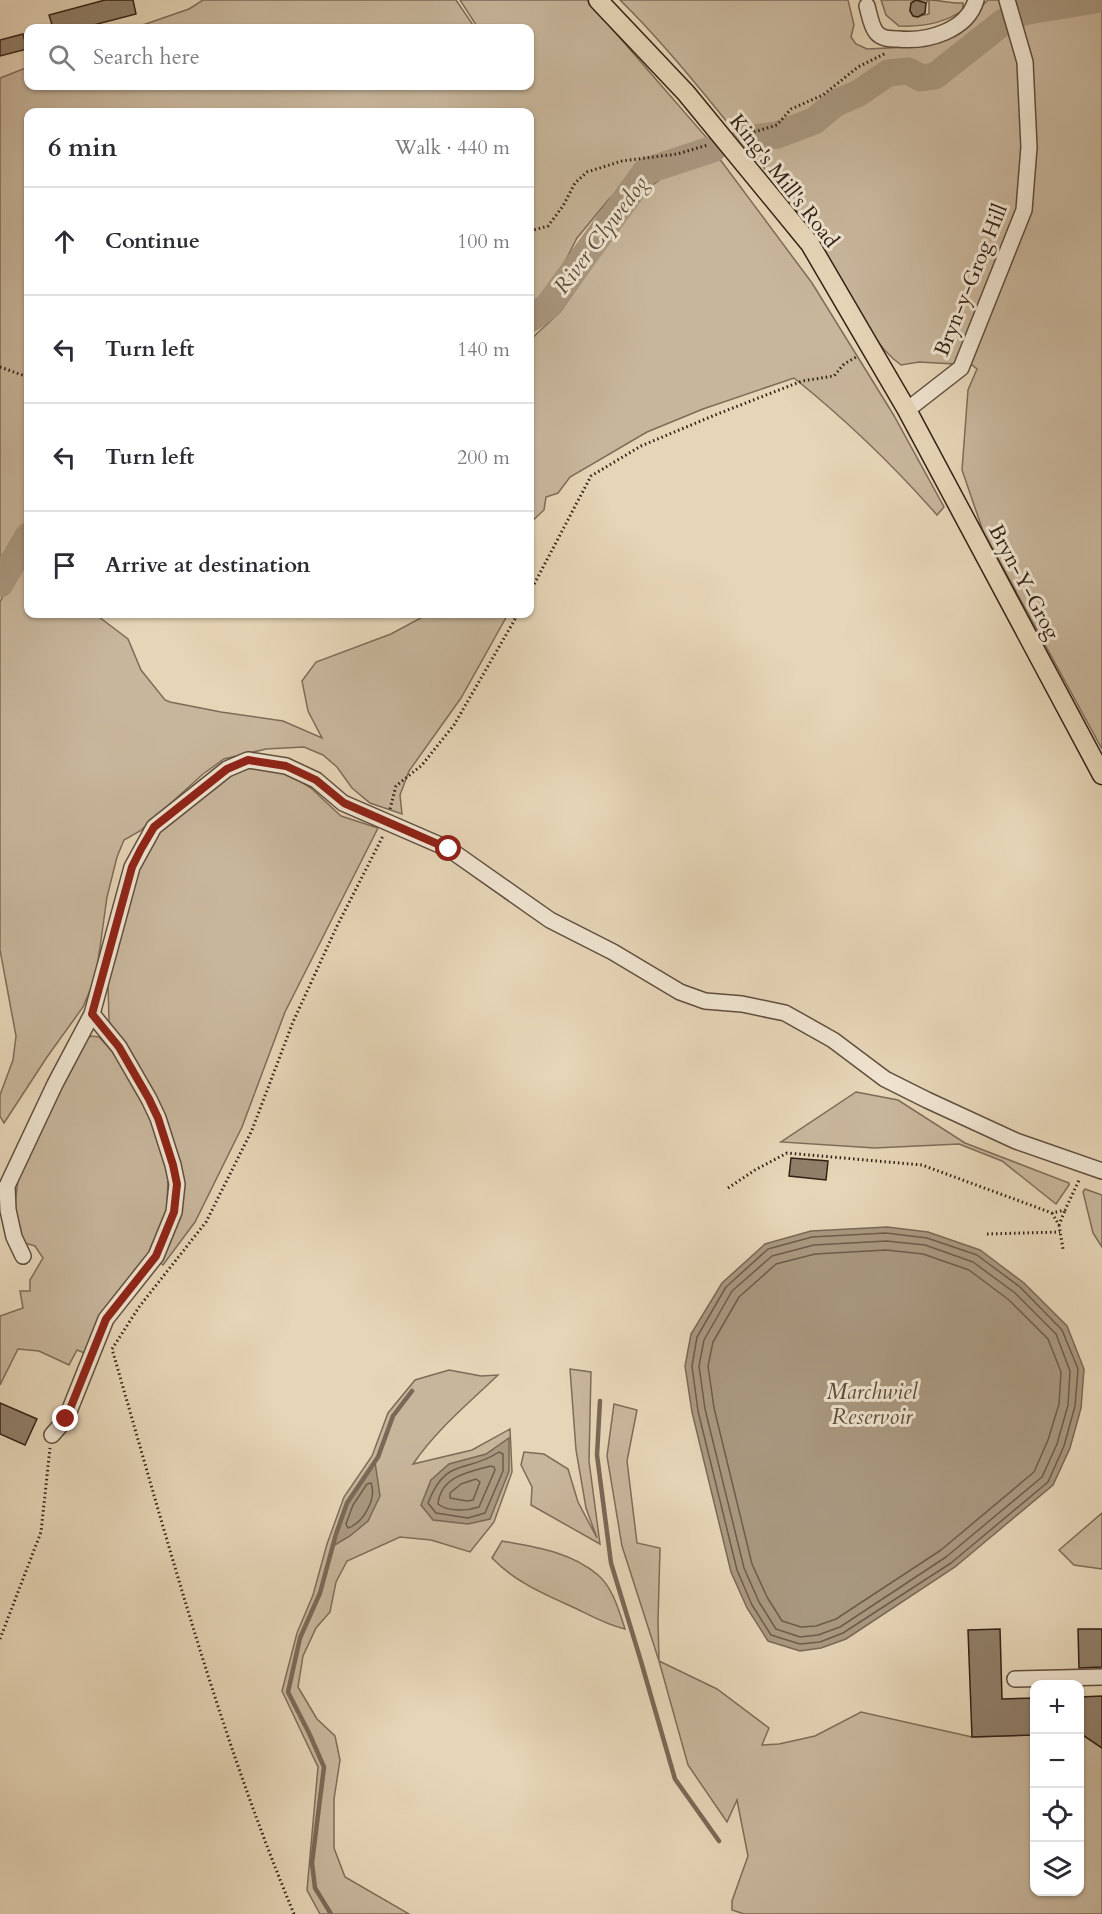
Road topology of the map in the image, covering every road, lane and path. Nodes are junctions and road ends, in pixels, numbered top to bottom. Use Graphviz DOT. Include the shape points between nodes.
graph roads {
  1 [pos="598,0"];
  2 [pos="976,0"];
  3 [pos="1008,0"];
  4 [pos="867,6"];
  5 [pos="914,40"];
  6 [pos="739,136"];
  7 [pos="711,144"];
  8 [pos="534,230"];
  9 [pos="857,356"];
  10 [pos="0,367"];
  11 [pos="24,376"];
  12 [pos="907,410"];
  13 [pos="534,584"];
  14 [pos="516,618"];
  15 [pos="1102,776"];
  16 [pos="388,821"];
  17 [pos="92,1014"];
  18 [pos="1085,1165"];
  19 [pos="1102,1171"];
  20 [pos="728,1188"];
  21 [pos="1065,1210"];
  22 [pos="1052,1213"];
  23 [pos="1059,1225"];
  24 [pos="1060,1232"];
  25 [pos="987,1234"];
  26 [pos="1063,1249"];
  27 [pos="23,1256"];
  28 [pos="52,1435"];
  29 [pos="0,1639"];
  30 [pos="1102,1677"];
  31 [pos="1015,1679"];
  32 [pos="294,1914"];
  1 -- 12 [label="main road, King's Mill's Road" via="686,93 810,243"];
  2 -- 5 [label="street" via="970,13 957,25 938,35"];
  3 -- 12 [label="street, Bryn-y-Grog Hill" via="1026,62 1029,147 1024,210 961,368"];
  4 -- 5 [label="street" via="878,34"];
  5 -- 6 [label="path" via="858,67 823,95 791,109 777,125"];
  7 -- 8 [label="path" via="676,154 622,161 587,172 575,183 548,226"];
  9 -- 13 [label="path" via="834,376 802,381 715,415 641,446 591,476"];
  10 -- 11 [label="path"];
  12 -- 15 [label="main road, Bryn-Y-Grog"];
  14 -- 16 [label="path" via="454,724 422,765 396,786"];
  16 -- 17 [label="street" via="344,803 316,780 286,766 248,760 227,769 154,827 141,849 132,867"];
  16 -- 18 [label="street" via="449,849 550,920 680,992 705,1001 785,1014 833,1040 885,1079 1016,1141"];
  16 -- 32 [label="path" via="293,1022 252,1130 206,1222 139,1307 112,1349 205,1670"];
  17 -- 27 [label="street" via="7,1186 14,1237"];
  17 -- 28 [label="street" via="119,1047 158,1118 177,1184 174,1212 156,1256 106,1319 66,1419"];
  18 -- 19 [label="street"];
  18 -- 21 [label="path"];
  20 -- 22 [label="path" via="787,1153 922,1165"];
  21 -- 22 [label="path"];
  21 -- 23 [label="path"];
  22 -- 23 [label="path"];
  23 -- 24 [label="path"];
  24 -- 25 [label="path"];
  24 -- 26 [label="path"];
  28 -- 29 [label="path" via="41,1532"];
  30 -- 31 [label="street"];
}
